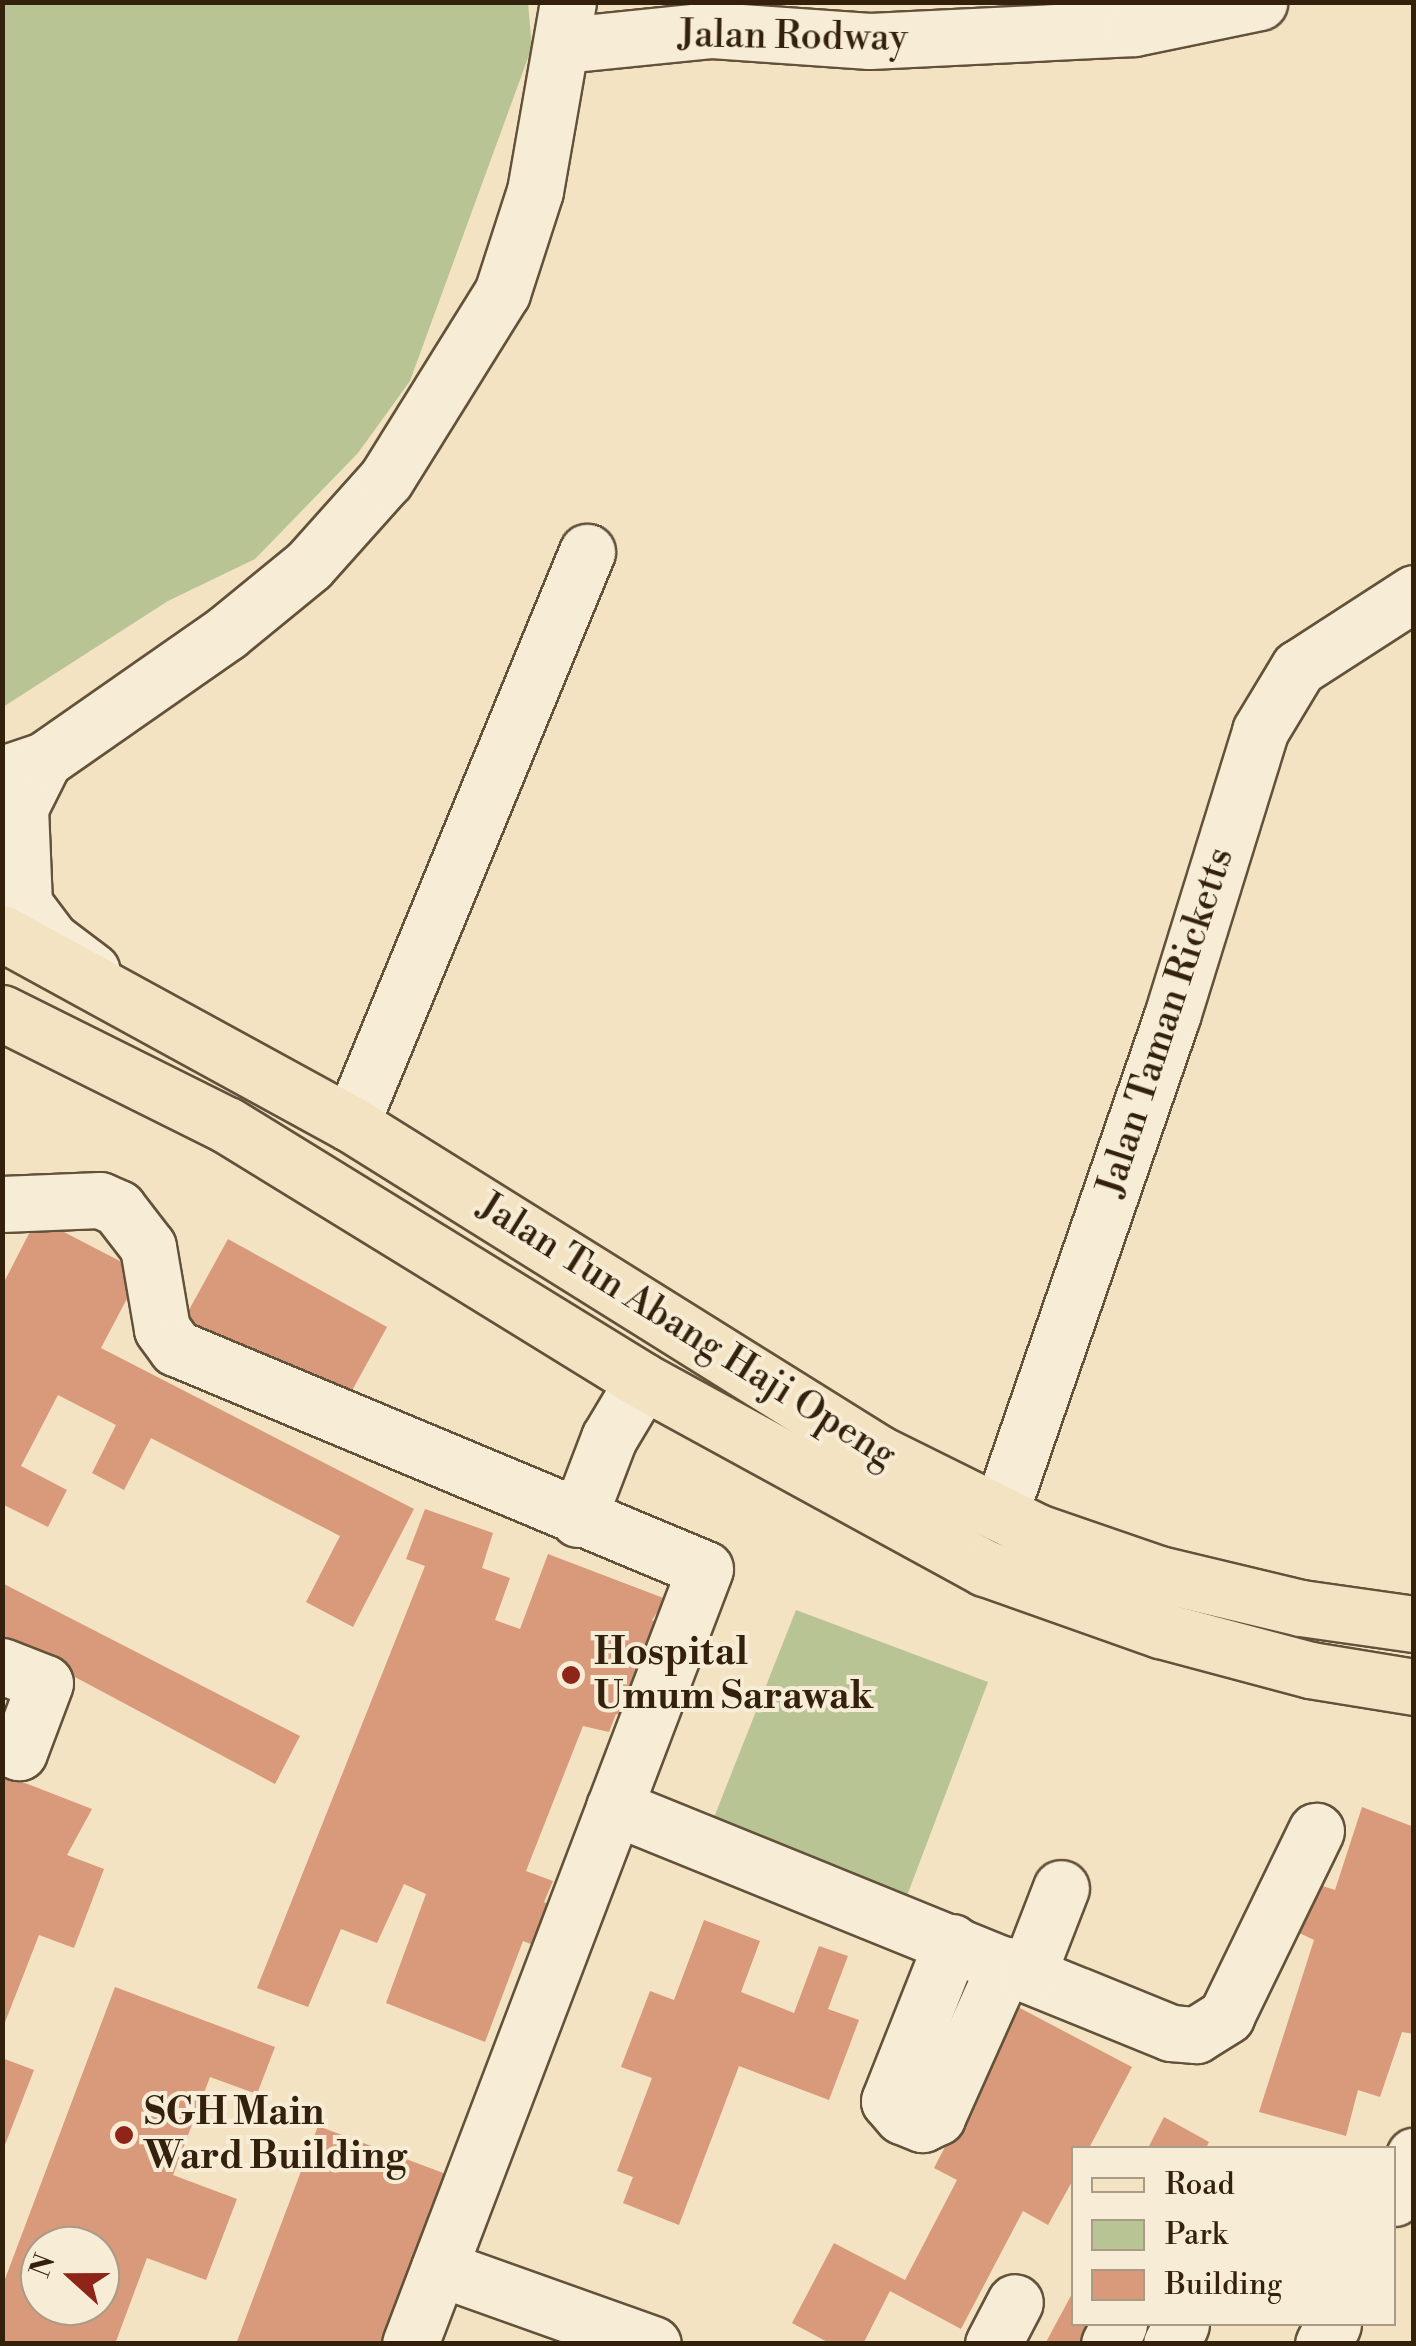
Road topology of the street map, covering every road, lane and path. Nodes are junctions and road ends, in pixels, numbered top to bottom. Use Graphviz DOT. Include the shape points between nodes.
graph roads {
  1 [pos="1260,2"];
  2 [pos="566,24"];
  3 [pos="587,552"];
  4 [pos="1414,593"];
  5 [pos="23,767"];
  6 [pos="2,933"];
  7 [pos="2,982"];
  8 [pos="110,985"];
  9 [pos="2,1013"];
  10 [pos="351,1124"];
  11 [pos="227,1125"];
  12 [pos="2,1204"];
  13 [pos="643,1381"];
  14 [pos="1000,1513"];
  15 [pos="578,1519"];
  16 [pos="1414,1624"];
  17 [pos="2,1666"];
  18 [pos="1414,1687"];
  19 [pos="2,1746"];
  20 [pos="614,1807"];
  21 [pos="1316,1831"];
  22 [pos="1061,1888"];
  23 [pos="952,1942"];
  24 [pos="1017,1969"];
  25 [pos="1414,2156"];
  26 [pos="1396,2194"];
  27 [pos="439,2268"];
  28 [pos="410,2344"];
  29 [pos="654,2344"];
  1 -- 2 [label="street, Jalan Rodway" via="1134,28 870,41"];
  2 -- 5 [label="street" via="535,191 502,293 386,479 308,565 226,632"];
  3 -- 10 [label="street"];
  4 -- 14 [label="street, Jalan Taman Ricketts" via="1298,668 1260,731 1172,1016"];
  5 -- 8 [label="street" via="24,904 51,940"];
  6 -- 8 [label="main road, Jalan Tun Abang Haji Openg"];
  7 -- 11 [label="main road" via="164,1065"];
  8 -- 10 [label="main road, Jalan Tun Abang Haji Openg"];
  9 -- 11 [label="main road, Jalan Tun Abang Haji Openg"];
  10 -- 14 [label="main road, Jalan Tun Abang Haji Openg" via="878,1453"];
  11 -- 13 [label="main road, Jalan Tun Abang Haji Openg"];
  12 -- 15 [label="street" via="100,1200 118,1208 148,1247 162,1329 176,1348"];
  13 -- 15 [label="street" via="609,1438"];
  13 -- 18 [label="main road, Jalan Tun Abang Haji Openg" via="985,1568 1160,1630 1310,1670"];
  14 -- 16 [label="main road, Jalan Tun Abang Haji Openg" via="1159,1574 1301,1608"];
  15 -- 20 [label="street" via="705,1570"];
  17 -- 19 [label="street" via="45,1683 18,1752"];
  20 -- 23 [label="street"];
  20 -- 27 [label="street"];
  21 -- 24 [label="street" via="1226,2016 1196,2035 1171,2033"];
  22 -- 24 [label="street"];
  23 -- 24 [label="street"];
  23 -- 24 [label="street" via="889,2101 912,2120 937,2117"];
  25 -- 26 [label="street"];
  27 -- 28 [label="street"];
  27 -- 29 [label="street"];
}
